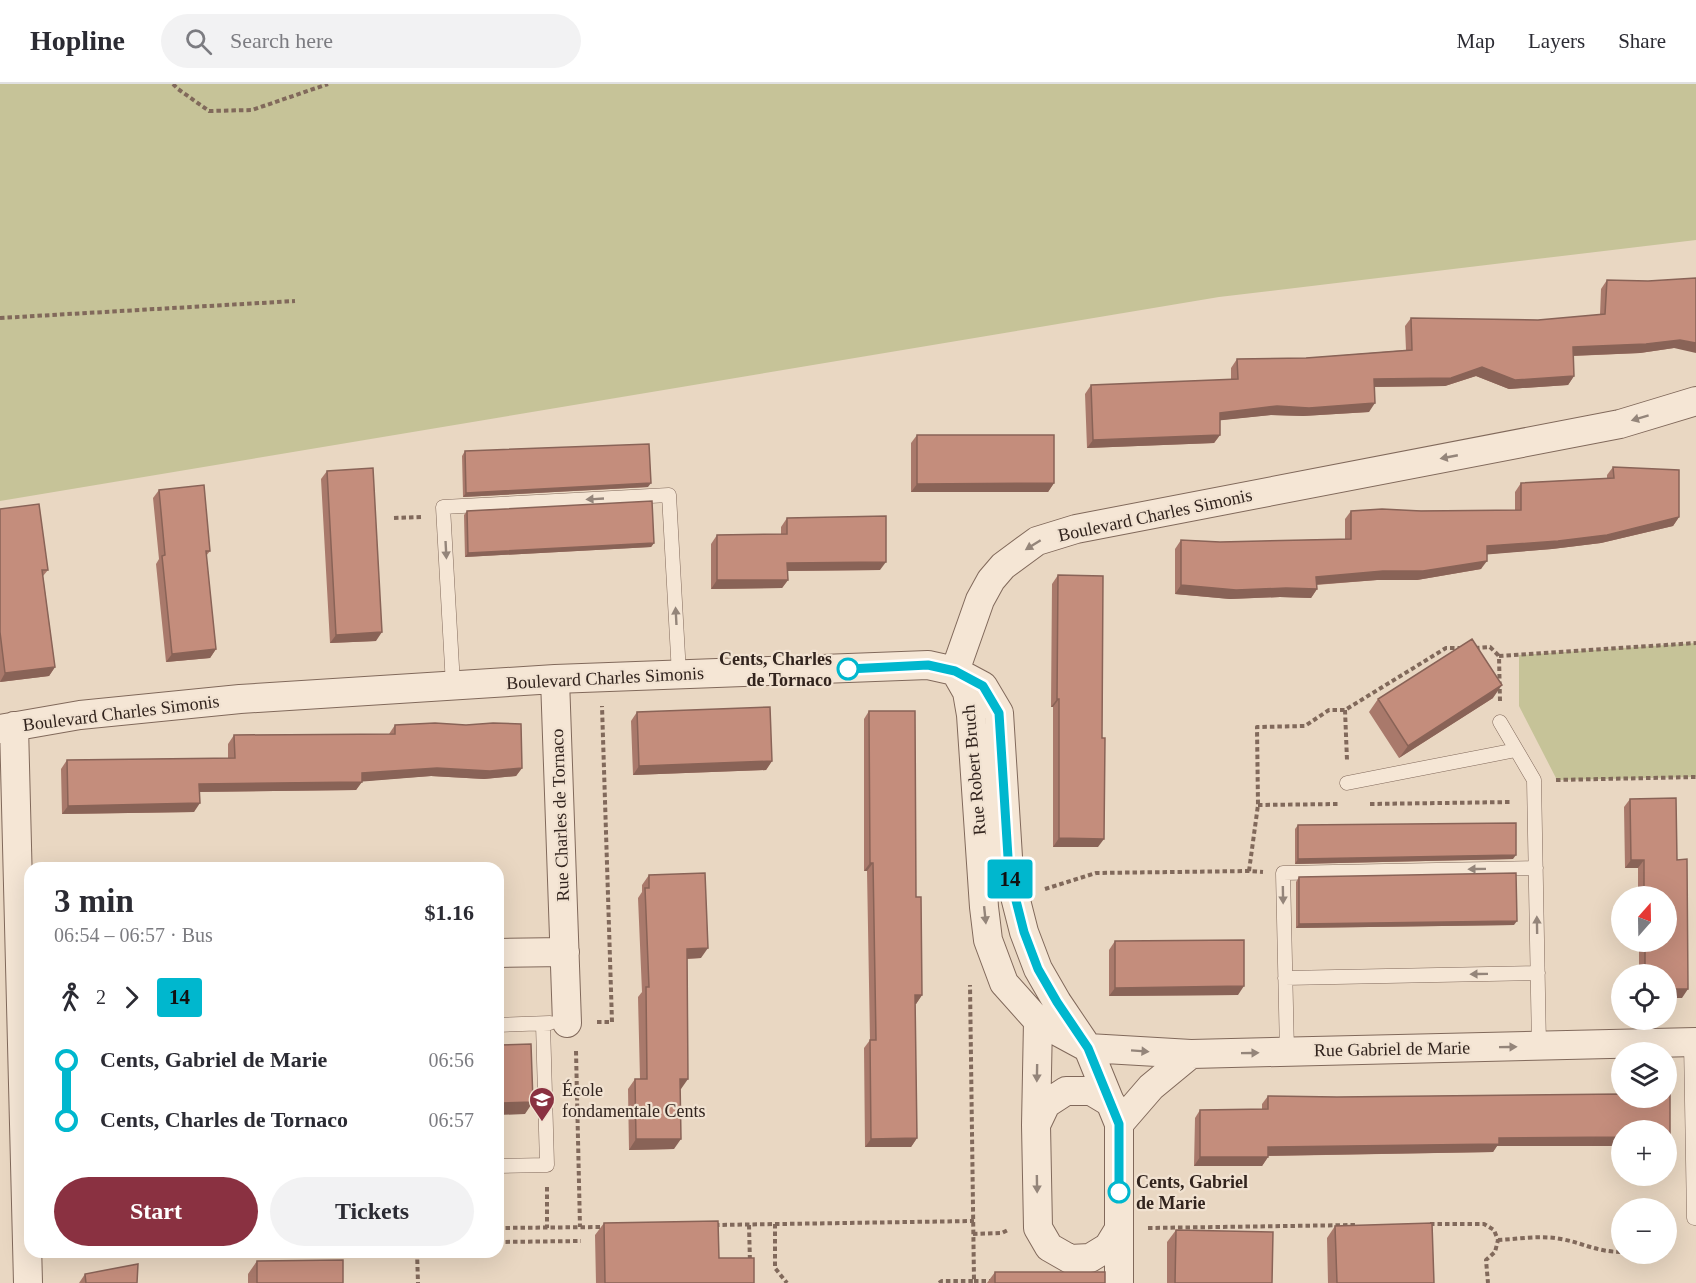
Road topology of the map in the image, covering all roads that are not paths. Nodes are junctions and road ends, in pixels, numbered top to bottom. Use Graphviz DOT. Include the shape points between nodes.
graph roads {
  1 [pos="1696,401"];
  2 [pos="955,671"];
  3 [pos="679,674"];
  4 [pos="555,679"];
  5 [pos="453,685"];
  6 [pos="1500,722"];
  7 [pos="7,727"];
  8 [pos="1516,750"];
  9 [pos="1347,783"];
  10 [pos="1536,868"];
  11 [pos="565,952"];
  12 [pos="504,953"];
  13 [pos="1538,973"];
  14 [pos="1285,978"];
  15 [pos="1038,1021"];
  16 [pos="562,1023"];
  17 [pos="504,1025"];
  18 [pos="1693,1042"];
  19 [pos="1539,1046"];
  20 [pos="1088,1048"];
  21 [pos="1287,1052"];
  22 [pos="1191,1054"];
  23 [pos="1115,1114"];
  24 [pos="1036,1125"];
  25 [pos="1694,1131"];
  26 [pos="504,1166"];
  27 [pos="24,1177"];
  28 [pos="1696,1218"];
  29 [pos="1119,1229"];
  30 [pos="27,1258"];
  31 [pos="28,1283"];
  32 [pos="1119,1283"];
  1 -- 2 [label="street, Boulevard Charles Simonis, one-way" via="1620,424 1076,529 1037,541 991,580"];
  2 -- 3 [label="street, Boulevard Charles Simonis" via="928,665"];
  2 -- 15 [label="street, Rue Robert Bruch, one-way" via="966,692 971,715 988,940 1004,983"];
  2 -- 20 [label="street, Rue Robert Bruch" via="983,686 999,713 1014,898 1038,969"];
  3 -- 4 [label="street, Boulevard Charles Simonis"];
  3 -- 5 [label="lane, one-way" via="669,495 443,507"];
  4 -- 5 [label="street, Boulevard Charles Simonis"];
  4 -- 11 [label="street, Rue Charles de Tornaco"];
  5 -- 7 [label="street, Boulevard Charles Simonis" via="240,699 80,715"];
  6 -- 8 [label="lane"];
  7 -- 27 [label="street"];
  8 -- 9 [label="lane"];
  8 -- 10 [label="lane" via="1534,780"];
  13 -- 10 [label="lane, one-way"];
  10 -- 14 [label="lane, one-way" via="1283,873"];
  11 -- 12 [label="street"];
  11 -- 16 [label="street, Rue Charles de Tornaco"];
  13 -- 14 [label="lane, one-way"];
  13 -- 19 [label="lane"];
  14 -- 21 [label="lane"];
  15 -- 20 [label="street, Rue Robert Bruch"];
  15 -- 24 [label="street, one-way"];
  16 -- 17 [label="lane"];
  16 -- 26 [label="lane" via="547,1165"];
  18 -- 19 [label="street, Rue Gabriel de Marie"];
  18 -- 25 [label="lane"];
  21 -- 19 [label="street, Rue Gabriel de Marie, one-way"];
  20 -- 22 [label="street, Rue Gabriel de Marie, one-way"];
  20 -- 23 [label="street, Rue Robert Bruch"];
  22 -- 21 [label="street, Rue Gabriel de Marie, one-way"];
  22 -- 23 [label="street"];
  23 -- 24 [label="street" via="1090,1091 1066,1091 1046,1104"];
  23 -- 29 [label="street, Rue Robert Bruch"];
  24 -- 29 [label="street, one-way" via="1038,1228 1049,1247 1070,1259 1089,1258 1108,1247"];
  25 -- 28 [label="lane"];
  29 -- 32 [label="street, Rue Robert Bruch"];
  30 -- 31 [label="street"];
}
